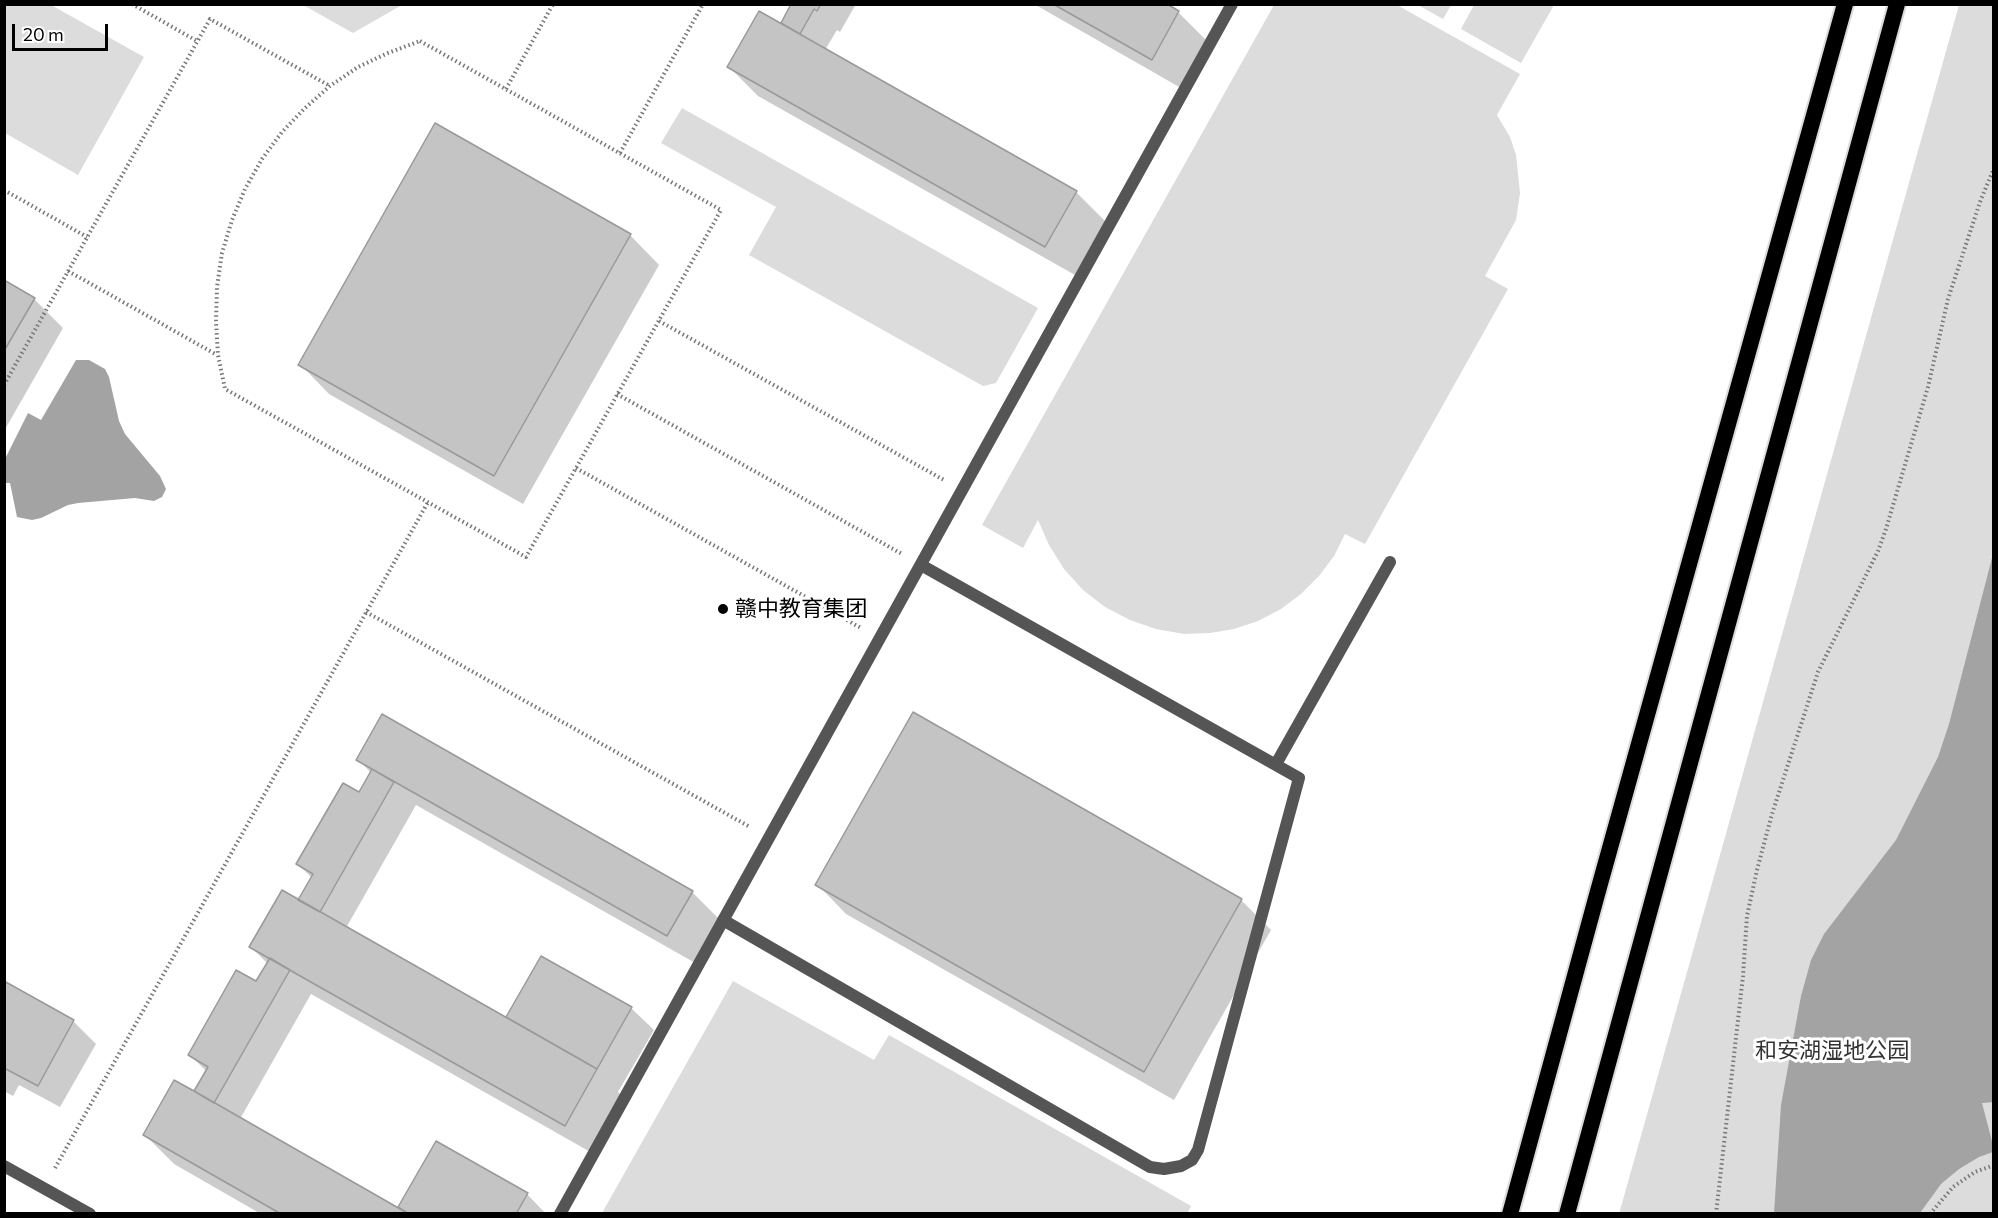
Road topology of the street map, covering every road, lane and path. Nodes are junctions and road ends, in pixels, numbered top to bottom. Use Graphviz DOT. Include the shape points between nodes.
graph roads {
  1 [pos="132,4"];
  2 [pos="553,4"];
  3 [pos="703,4"];
  4 [pos="1232,4"];
  5 [pos="1845,4"];
  6 [pos="1897,4"];
  7 [pos="197,41"];
  8 [pos="330,86"];
  9 [pos="506,89"];
  10 [pos="620,153"];
  11 [pos="1994,168"];
  12 [pos="4,190"];
  13 [pos="87,237"];
  14 [pos="69,271"];
  15 [pos="659,321"];
  16 [pos="218,355"];
  17 [pos="4,385"];
  18 [pos="617,394"];
  19 [pos="576,468"];
  20 [pos="962,490"];
  21 [pos="428,502"];
  22 [pos="1390,562"];
  23 [pos="921,565"];
  24 [pos="366,612"];
  25 [pos="880,638"];
  26 [pos="1276,764"];
  27 [pos="769,838"];
  28 [pos="723,920"];
  29 [pos="1994,1165"];
  30 [pos="4,1166"];
  31 [pos="44,1188"];
  32 [pos="90,1214"];
  33 [pos="560,1214"];
  34 [pos="1510,1214"];
  35 [pos="1567,1214"];
  36 [pos="1716,1214"];
  37 [pos="1930,1214"];
  1 -- 7 [label="path"];
  2 -- 9 [label="path"];
  3 -- 10 [label="path"];
  4 -- 20 [label="lane"];
  5 -- 34 [label="highway"];
  6 -- 35 [label="highway"];
  7 -- 8 [label="path" via="210,18"];
  7 -- 13 [label="path"];
  8 -- 9 [label="path" via="358,67 420,41"];
  8 -- 16 [label="path" via="282,132 262,159 232,220 222,253 216,309"];
  9 -- 10 [label="path"];
  10 -- 15 [label="path" via="721,210"];
  11 -- 36 [label="path" via="1948,299 1928,387 1886,529 1818,672 1757,870 1747,916"];
  12 -- 13 [label="path"];
  13 -- 14 [label="path"];
  14 -- 16 [label="path"];
  14 -- 17 [label="path"];
  15 -- 18 [label="path"];
  15 -- 20 [label="path"];
  16 -- 21 [label="path" via="225,388"];
  18 -- 19 [label="path"];
  18 -- 23 [label="path"];
  19 -- 21 [label="path" via="526,557"];
  19 -- 25 [label="path"];
  20 -- 23 [label="lane"];
  21 -- 24 [label="path"];
  22 -- 26 [label="lane"];
  23 -- 25 [label="lane"];
  23 -- 26 [label="lane"];
  24 -- 27 [label="path"];
  24 -- 31 [label="path"];
  25 -- 27 [label="lane"];
  26 -- 28 [label="lane" via="1299,778 1198,1150 1192,1160 1181,1166 1150,1167"];
  27 -- 28 [label="lane"];
  28 -- 33 [label="lane"];
  29 -- 37 [label="path" via="1953,1187"];
  30 -- 31 [label="lane"];
  31 -- 32 [label="lane"];
}
